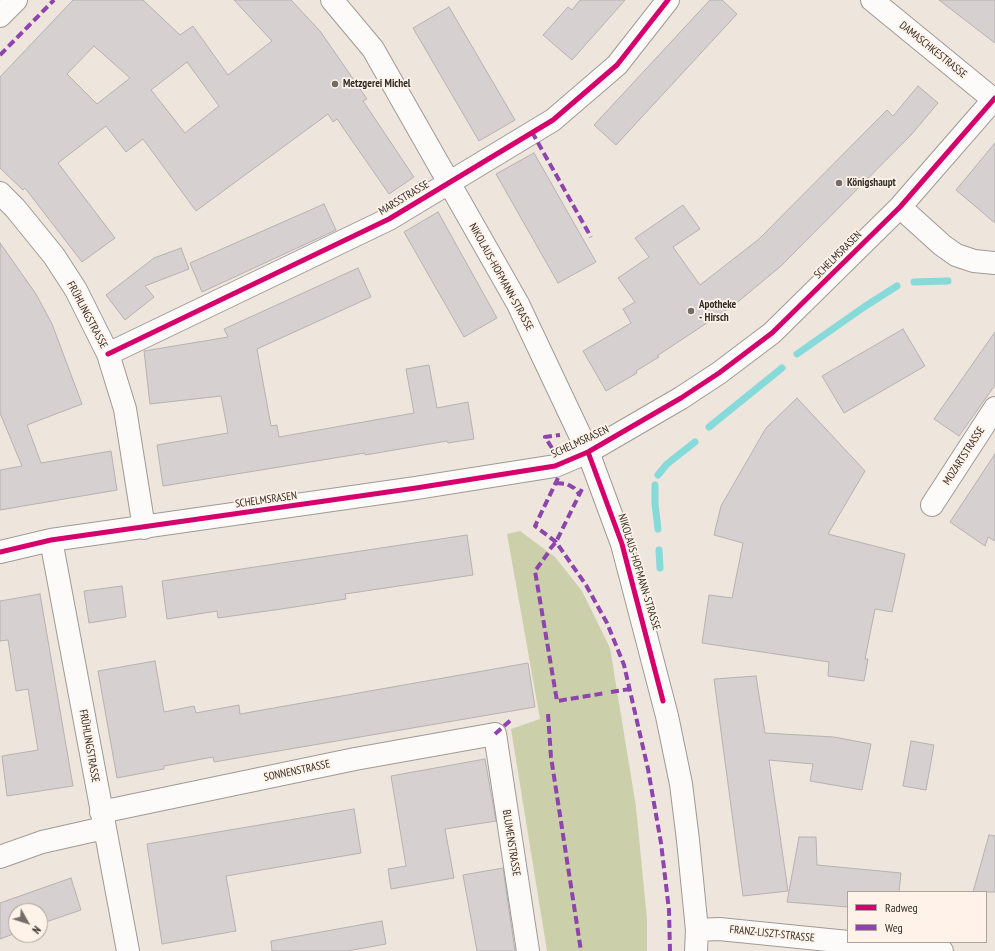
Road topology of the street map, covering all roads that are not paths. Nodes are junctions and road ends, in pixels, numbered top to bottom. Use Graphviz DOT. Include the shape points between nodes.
graph roads {
  1 [pos="16,0"];
  2 [pos="332,0"];
  3 [pos="668,0"];
  4 [pos="872,0"];
  5 [pos="0,16"];
  6 [pos="994,99"];
  7 [pos="448,182"];
  8 [pos="0,193"];
  9 [pos="900,207"];
  10 [pos="995,263"];
  11 [pos="108,354"];
  12 [pos="995,408"];
  13 [pos="588,452"];
  14 [pos="932,505"];
  15 [pos="144,528"];
  16 [pos="51,540"];
  17 [pos="0,552"];
  18 [pos="495,734"];
  19 [pos="102,820"];
  20 [pos="0,857"];
  21 [pos="696,940"];
  22 [pos="847,942"];
  23 [pos="862,943"];
  24 [pos="128,951"];
  25 [pos="528,951"];
  26 [pos="942,951"];
  1 -- 5 [label="street"];
  2 -- 7 [label="street, NIKOLAUS-HOFMANN-STRASSE" via="373,49"];
  3 -- 7 [label="street, MARSSTRASSE" via="617,65 553,120"];
  4 -- 6 [label="street, DAMASCHKESTRASSE"];
  6 -- 9 [label="street, SCHELMSRASEN"];
  7 -- 11 [label="street, MARSSTRASSE" via="389,219"];
  7 -- 13 [label="street, NIKOLAUS-HOFMANN-STRASSE" via="518,304"];
  8 -- 11 [label="street, FRÜHLINGSTRASSE" via="54,256 76,290"];
  9 -- 10 [label="street" via="956,255 974,262"];
  9 -- 13 [label="street, SCHELMSRASEN" via="772,333 719,373"];
  11 -- 15 [label="street, FRÜHLINGSTRASSE" via="124,409"];
  12 -- 14 [label="street, MOZARTSTRASSE"];
  13 -- 15 [label="street, SCHELMSRASEN" via="555,466"];
  13 -- 21 [label="street, NIKOLAUS-HOFMANN-STRASSE" via="622,544 667,716 681,784"];
  15 -- 16 [label="street, SCHELMSRASEN"];
  16 -- 17 [label="street, SCHELMSRASEN"];
  16 -- 19 [label="street, FRÜHLINGSTRASSE"];
  18 -- 19 [label="street, SONNENSTRASSE" via="355,759"];
  18 -- 25 [label="street, BLUMENSTRASSE"];
  19 -- 20 [label="street, SONNENSTRASSE"];
  19 -- 24 [label="street, FRÜHLINGSTRASSE"];
  21 -- 22 [label="street, FRANZ-LISZT-STRASSE" via="719,929"];
  23 -- 26 [label="street"];
}
